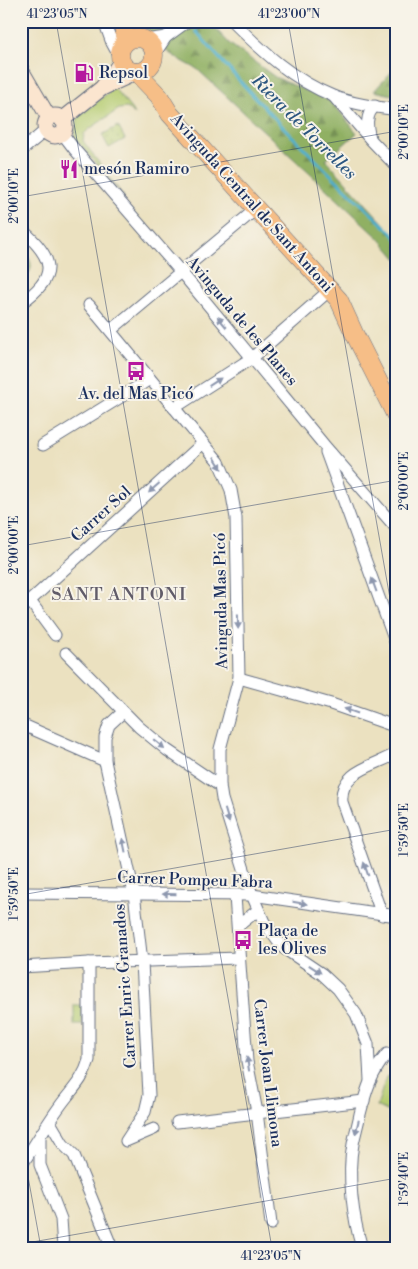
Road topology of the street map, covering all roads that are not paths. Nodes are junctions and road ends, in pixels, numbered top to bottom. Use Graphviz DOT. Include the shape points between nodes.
graph roads {
  1 [pos="104,21"];
  2 [pos="123,21"];
  3 [pos="131,21"];
  4 [pos="188,21"];
  5 [pos="232,21"];
  6 [pos="166,37"];
  7 [pos="136,56"];
  8 [pos="21,70"];
  9 [pos="334,97"];
  10 [pos="375,106"];
  11 [pos="397,110"];
  12 [pos="55,125"];
  13 [pos="371,140"];
  14 [pos="21,152"];
  15 [pos="397,167"];
  16 [pos="256,209"];
  17 [pos="21,229"];
  18 [pos="181,272"];
  19 [pos="331,289"];
  20 [pos="21,304"];
  21 [pos="89,305"];
  22 [pos="111,330"];
  23 [pos="252,358"];
  24 [pos="150,380"];
  25 [pos="174,408"];
  26 [pos="397,418"];
  27 [pos="203,444"];
  28 [pos="43,445"];
  29 [pos="324,445"];
  30 [pos="397,530"];
  31 [pos="26,605"];
  32 [pos="55,635"];
  33 [pos="397,648"];
  34 [pos="66,653"];
  35 [pos="239,678"];
  36 [pos="123,712"];
  37 [pos="21,724"];
  38 [pos="397,727"];
  39 [pos="397,753"];
  40 [pos="105,761"];
  41 [pos="220,786"];
  42 [pos="21,893"];
  43 [pos="134,893"];
  44 [pos="252,895"];
  45 [pos="235,896"];
  46 [pos="258,910"];
  47 [pos="382,915"];
  48 [pos="397,916"];
  49 [pos="238,926"];
  50 [pos="239,958"];
  51 [pos="88,962"];
  52 [pos="142,962"];
  53 [pos="21,967"];
  54 [pos="368,1044"];
  55 [pos="392,1052"];
  56 [pos="370,1080"];
  57 [pos="364,1102"];
  58 [pos="257,1112"];
  59 [pos="50,1122"];
  60 [pos="177,1122"];
  61 [pos="154,1130"];
  62 [pos="40,1137"];
  63 [pos="63,1144"];
  64 [pos="24,1161"];
  65 [pos="40,1166"];
  66 [pos="271,1224"];
  67 [pos="63,1248"];
  68 [pos="112,1248"];
  69 [pos="362,1248"];
  1 -- 7 [label="street" via="112,43"];
  2 -- 7 [label="main road"];
  3 -- 7 [label="main road"];
  4 -- 6 [label="street"];
  5 -- 9 [label="street" via="289,73"];
  6 -- 7 [label="street"];
  6 -- 7 [label="street"];
  7 -- 12 [label="street"];
  7 -- 16 [label="main road, Avinguda Central de Sant Antoni" via="170,114"];
  8 -- 12 [label="street"];
  9 -- 10 [label="street"];
  9 -- 13 [label="street"];
  10 -- 11 [label="street"];
  10 -- 13 [label="street" via="367,124"];
  12 -- 14 [label="street"];
  12 -- 18 [label="street, Avinguda de les Planes"];
  13 -- 15 [label="street"];
  16 -- 18 [label="street"];
  16 -- 19 [label="main road, Avinguda Central de Sant Antoni"];
  17 -- 20 [label="street" via="36,242 47,259 49,274 44,284"];
  18 -- 22 [label="street"];
  23 -- 18 [label="street, Avinguda de les Planes, one-way"];
  19 -- 23 [label="street"];
  19 -- 26 [label="main road, Avinguda Central de Sant Antoni"];
  21 -- 22 [label="street, Avinguda Mas Picó"];
  22 -- 24 [label="street, Avinguda Mas Picó"];
  25 -- 23 [label="street, one-way"];
  23 -- 29 [label="street, Avinguda de les Planes"];
  24 -- 25 [label="street, Avinguda Mas Picó"];
  24 -- 28 [label="street"];
  25 -- 27 [label="street, Avinguda Mas Picó"];
  27 -- 31 [label="street, Carrer Sol, one-way"];
  27 -- 35 [label="street, Avinguda Mas Picó, one-way" via="219,462 231,490 236,518"];
  29 -- 30 [label="street, Avinguda de les Planes"];
  33 -- 29 [label="street, one-way"];
  31 -- 32 [label="street"];
  34 -- 36 [label="street"];
  38 -- 35 [label="street, one-way"];
  35 -- 41 [label="street, Avinguda Mas Picó" via="220,749"];
  36 -- 40 [label="street, Carrer Enric Granados" via="109,725 105,738"];
  36 -- 41 [label="street, one-way" via="167,750"];
  37 -- 40 [label="street"];
  47 -- 39 [label="street, one-way" via="341,792 354,774"];
  43 -- 40 [label="street, Carrer Enric Granados, one-way"];
  41 -- 44 [label="street, Avinguda Mas Picó, one-way"];
  42 -- 43 [label="street, Carrer Pompeu Fabra"];
  45 -- 43 [label="street, Carrer Pompeu Fabra, one-way"];
  43 -- 52 [label="street, Carrer Enric Granados"];
  44 -- 45 [label="street, Carrer Pompeu Fabra"];
  44 -- 46 [label="street, Avinguda Mas Picó"];
  44 -- 47 [label="street, Carrer Pompeu Fabra, one-way"];
  45 -- 49 [label="street, Carrer Joan Llimona"];
  46 -- 49 [label="street"];
  46 -- 54 [label="street, Avinguda Mas Picó, one-way" via="282,947 338,989 356,1014"];
  47 -- 48 [label="street, Carrer Pompeu Fabra"];
  49 -- 50 [label="street, Carrer Joan Llimona"];
  50 -- 52 [label="street"];
  58 -- 50 [label="street, Carrer Joan Llimona, one-way" via="247,1061"];
  51 -- 52 [label="street"];
  51 -- 53 [label="street"];
  51 -- 59 [label="street" via="89,1060 83,1078"];
  52 -- 61 [label="street, Carrer Enric Granados" via="149,1095 145,1112 126,1141"];
  54 -- 55 [label="street, Avinguda Mas Picó" via="373,1050"];
  54 -- 56 [label="street, Avinguda Mas Picó"];
  55 -- 56 [label="street, Avinguda Mas Picó" via="376,1068"];
  56 -- 57 [label="street, Avinguda Mas Picó"];
  57 -- 58 [label="street"];
  57 -- 69 [label="street, Avinguda Mas Picó, one-way" via="352,1145 351,1193"];
  58 -- 60 [label="street"];
  58 -- 66 [label="street, Carrer Joan Llimona"];
  59 -- 62 [label="street"];
  59 -- 63 [label="street"];
  62 -- 63 [label="street"];
  62 -- 64 [label="street"];
  62 -- 65 [label="street"];
  63 -- 68 [label="street" via="74,1155"];
  64 -- 65 [label="street"];
  65 -- 67 [label="street" via="61,1219"];
}
